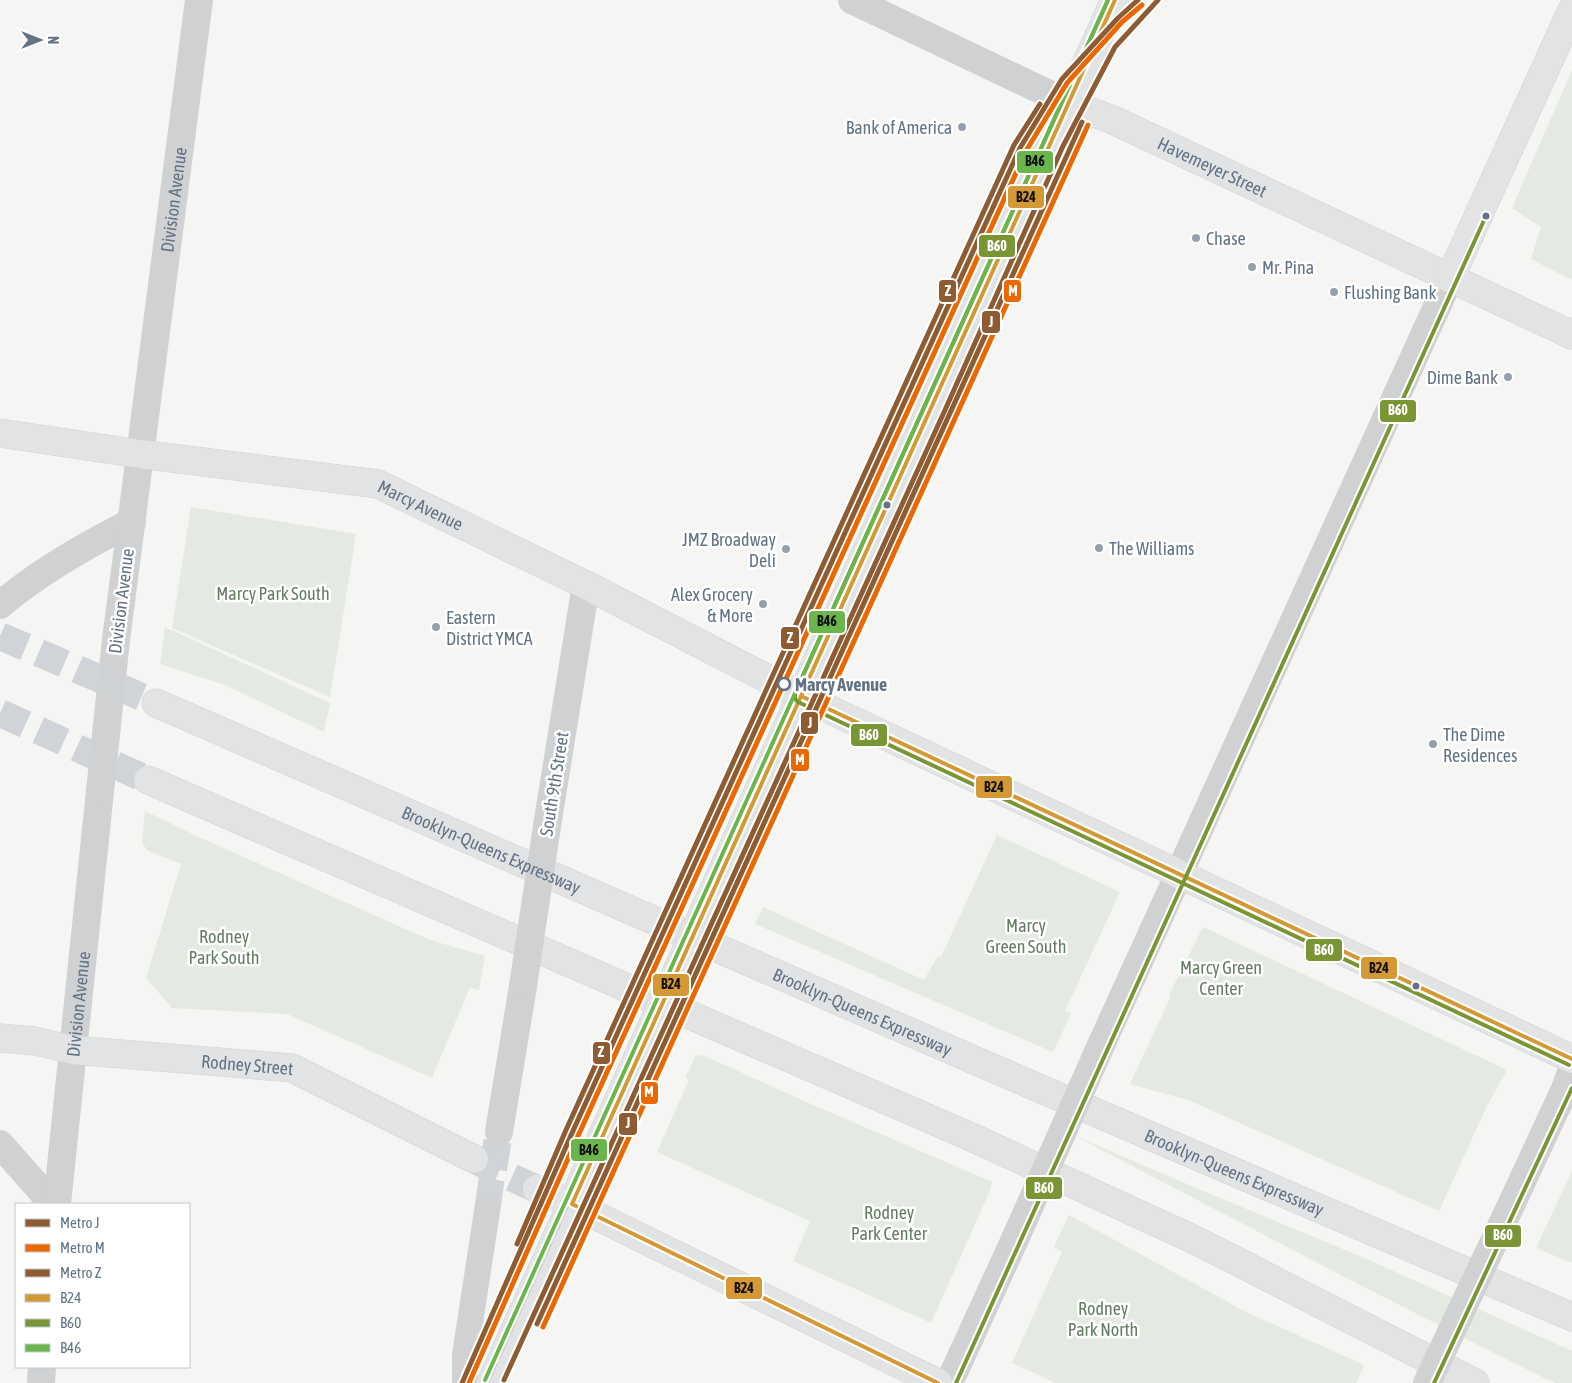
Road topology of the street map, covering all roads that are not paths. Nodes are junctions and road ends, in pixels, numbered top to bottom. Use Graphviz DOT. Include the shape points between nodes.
graph roads {
  1 [pos="200,0"];
  2 [pos="852,0"];
  3 [pos="1115,0"];
  4 [pos="1572,10"];
  5 [pos="1068,103"];
  6 [pos="1450,278"];
  7 [pos="1572,335"];
  8 [pos="0,433"];
  9 [pos="140,454"];
  10 [pos="132,522"];
  11 [pos="586,585"];
  12 [pos="7,598"];
  13 [pos="800,696"];
  14 [pos="156,703"];
  15 [pos="148,780"];
  16 [pos="1179,874"];
  17 [pos="0,1038"];
  18 [pos="73,1050"];
  19 [pos="1572,1059"];
  20 [pos="1572,1069"];
  21 [pos="499,1132"];
  22 [pos="0,1144"];
  23 [pos="474,1159"];
  24 [pos="537,1189"];
  25 [pos="52,1203"];
  26 [pos="57,1203"];
  27 [pos="572,1204"];
  28 [pos="488,1205"];
  29 [pos="1572,1318"];
  30 [pos="42,1368"];
  31 [pos="41,1383"];
  32 [pos="465,1383"];
  33 [pos="491,1383"];
  34 [pos="938,1383"];
  35 [pos="949,1383"];
  36 [pos="1427,1383"];
  37 [pos="1475,1383"];
  1 -- 9 [label="street, Division Avenue"];
  2 -- 5 [label="street, Havemeyer Street"];
  3 -- 5 [label="main road"];
  4 -- 6 [label="main road"];
  5 -- 6 [label="main road, Havemeyer Street" via="1113,120"];
  5 -- 13 [label="main road"];
  6 -- 7 [label="main road, Havemeyer Street"];
  6 -- 16 [label="street"];
  8 -- 9 [label="main road, Marcy Avenue"];
  9 -- 10 [label="street, Division Avenue"];
  9 -- 11 [label="main road, Marcy Avenue" via="378,484"];
  10 -- 12 [label="street" via="91,542"];
  10 -- 18 [label="street, Division Avenue, bridge" via="116,640"];
  11 -- 13 [label="main road, Marcy Avenue"];
  11 -- 21 [label="street, South 9th Street, bridge"];
  13 -- 16 [label="main road, Marcy Avenue"];
  13 -- 27 [label="main road, bridge"];
  14 -- 29 [label="main road, Brooklyn-Queens Expressway"];
  15 -- 37 [label="main road" via="969,1136 1197,1241"];
  16 -- 19 [label="main road, Marcy Avenue"];
  16 -- 35 [label="street, bridge"];
  17 -- 18 [label="main road, Rodney Street" via="35,1041"];
  18 -- 23 [label="main road, Rodney Street" via="292,1068"];
  18 -- 26 [label="street, Division Avenue"];
  20 -- 36 [label="street, bridge"];
  22 -- 25 [label="street"];
  24 -- 27 [label="main road"];
  27 -- 33 [label="main road"];
  27 -- 34 [label="main road"];
  28 -- 32 [label="street" via="465,1354"];
  30 -- 31 [label="street"];
}
